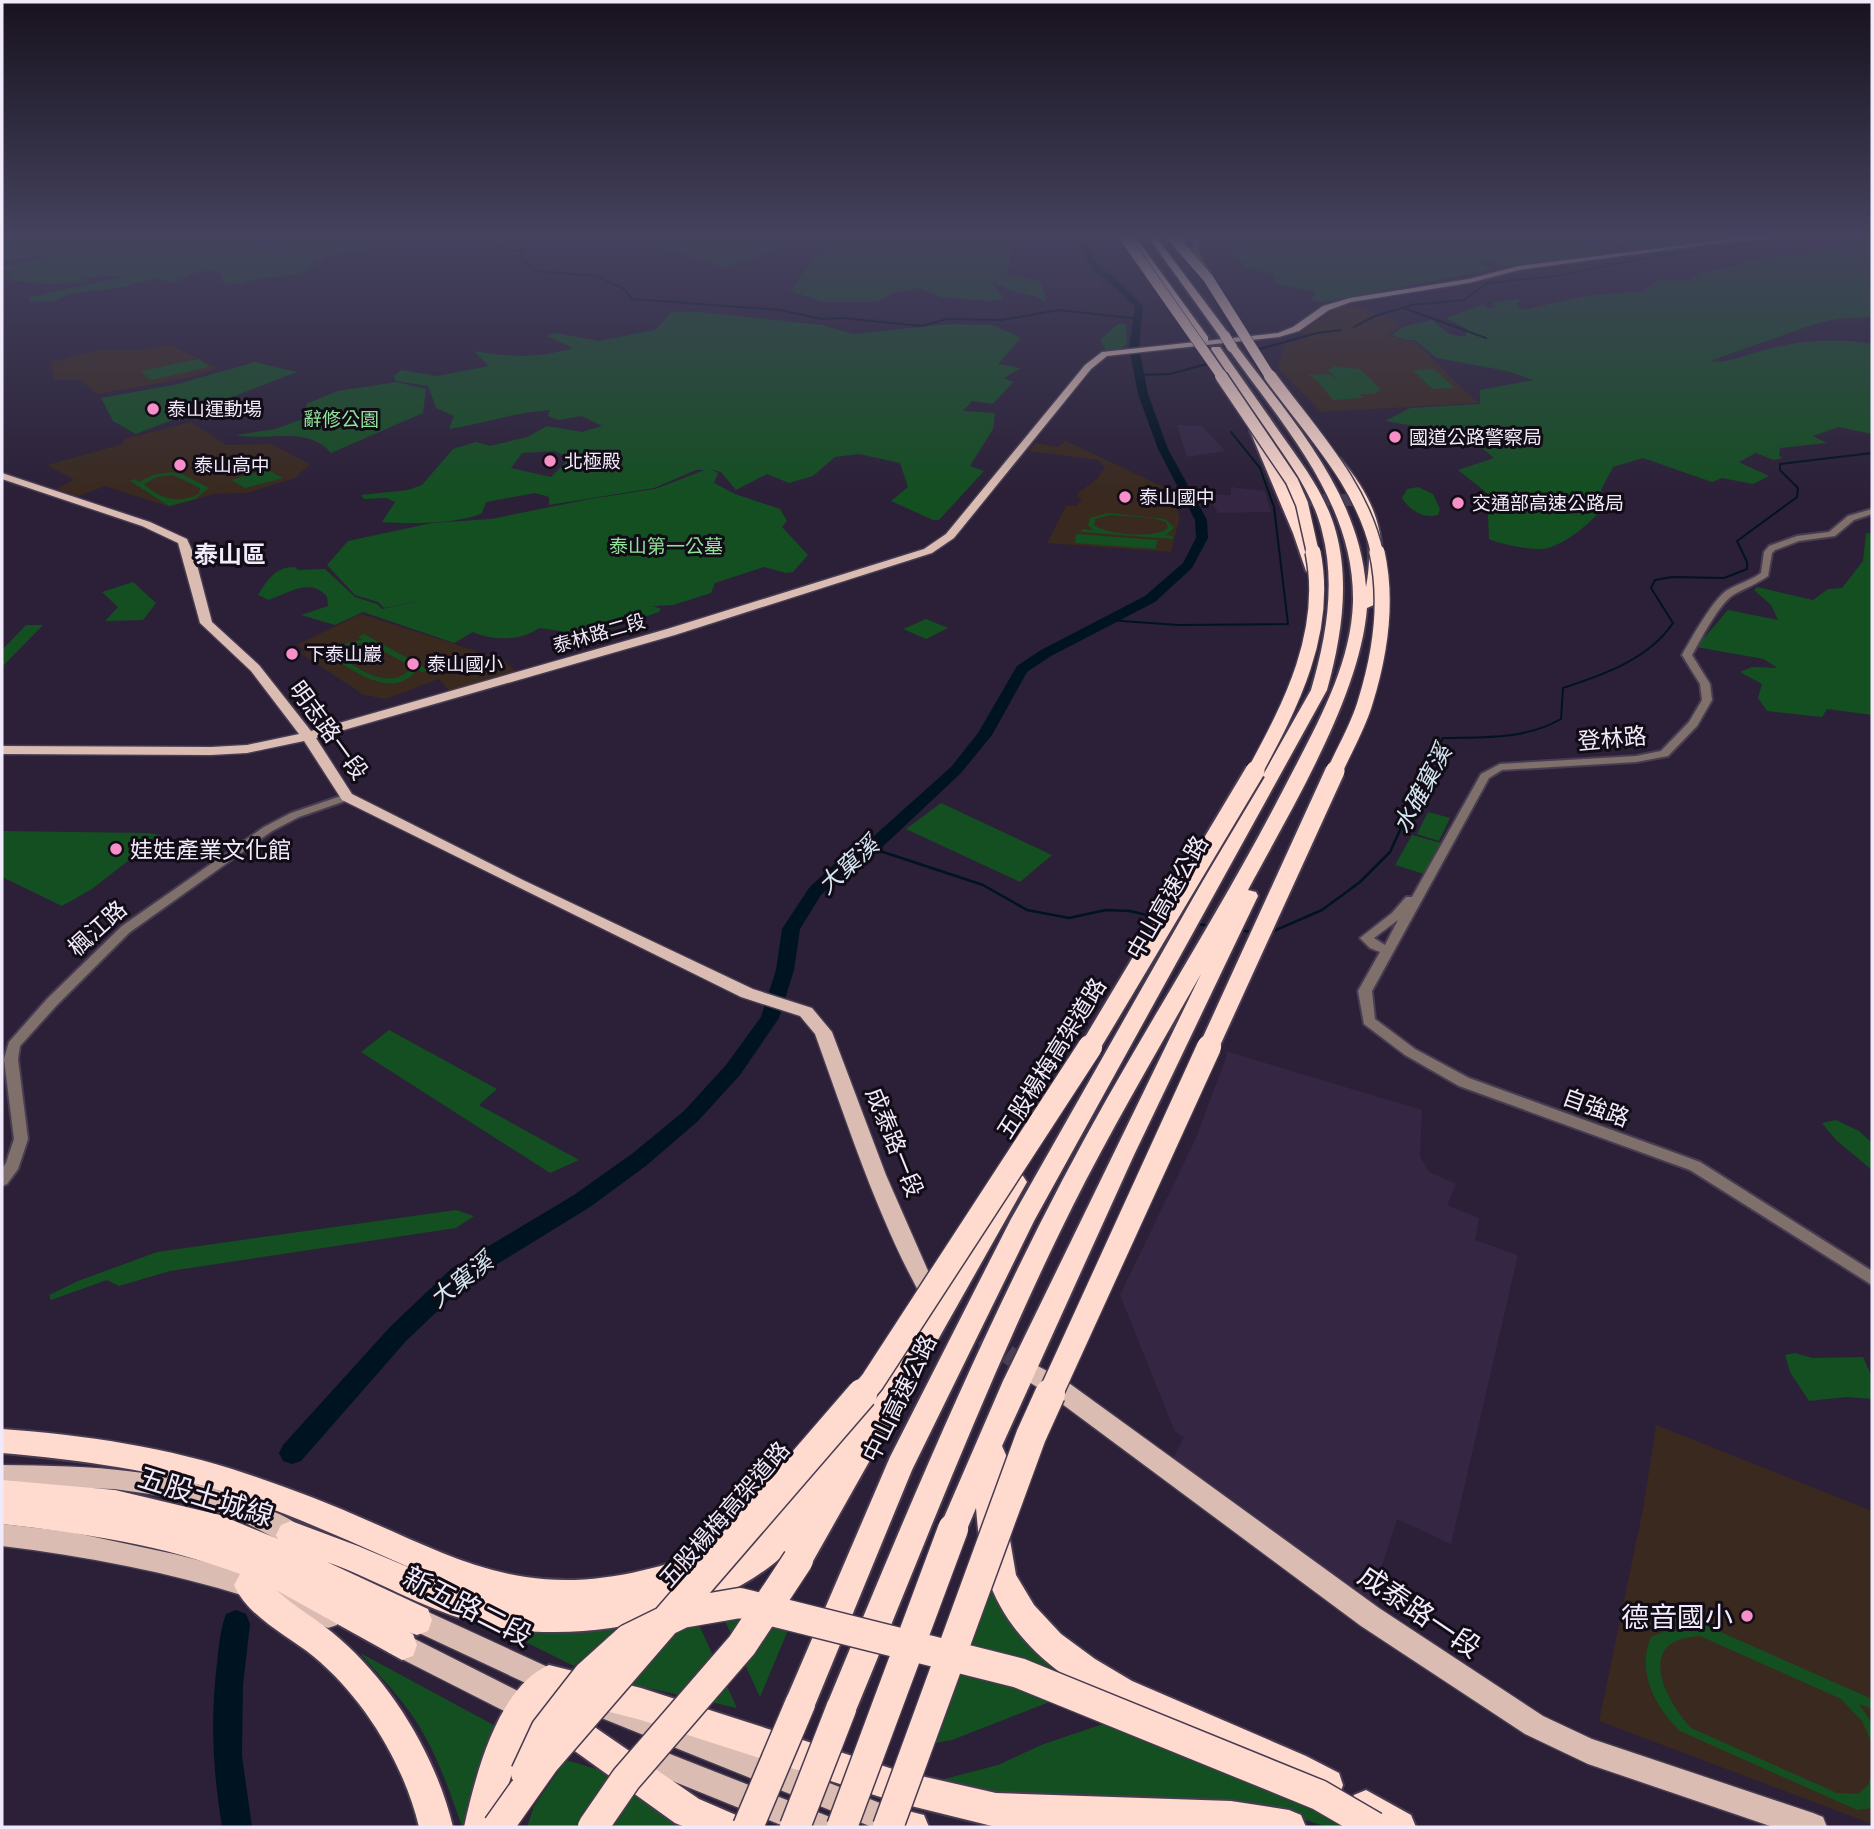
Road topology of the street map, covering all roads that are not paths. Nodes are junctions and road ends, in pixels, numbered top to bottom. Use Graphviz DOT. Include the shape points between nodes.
graph roads {
  1 [pos="1184,323"];
  2 [pos="1194,323"];
  3 [pos="1196,323"];
  4 [pos="1216,323"];
  5 [pos="1235,323"];
  6 [pos="1236,323"];
  7 [pos="1303,323"];
  8 [pos="1218,326"];
  9 [pos="1246,340"];
  10 [pos="1210,344"];
  11 [pos="1222,368"];
  12 [pos="1256,381"];
  13 [pos="2,476"];
  14 [pos="1304,500"];
  15 [pos="1286,501"];
  16 [pos="1872,510"];
  17 [pos="1322,602"];
  18 [pos="1324,648"];
  19 [pos="1352,655"];
  20 [pos="1319,690"];
  21 [pos="307,736"];
  22 [pos="2,750"];
  23 [pos="347,797"];
  24 [pos="1425,885"];
  25 [pos="1182,922"];
  26 [pos="1225,931"];
  27 [pos="1387,950"];
  28 [pos="800,1009"];
  29 [pos="2,1180"];
  30 [pos="1872,1279"];
  31 [pos="935,1301"];
  32 [pos="919,1346"];
  33 [pos="1024,1377"];
  34 [pos="2,1441"];
  35 [pos="2,1475"];
  36 [pos="2,1493"];
  37 [pos="2,1511"];
  38 [pos="2,1535"];
  39 [pos="278,1564"];
  40 [pos="475,1582"];
  41 [pos="410,1633"];
  42 [pos="549,1681"];
  43 [pos="524,1708"];
  44 [pos="569,1728"];
  45 [pos="436,1827"];
  46 [pos="481,1827"];
  47 [pos="498,1827"];
  48 [pos="512,1827"];
  49 [pos="593,1827"];
  50 [pos="724,1827"];
  51 [pos="748,1827"];
  52 [pos="795,1827"];
  53 [pos="820,1827"];
  54 [pos="842,1827"];
  55 [pos="888,1827"];
  56 [pos="905,1827"];
  57 [pos="912,1827"];
  58 [pos="1289,1827"];
  59 [pos="1374,1827"];
  60 [pos="1399,1827"];
  61 [pos="1813,1827"];
  1 -- 47 [label="highway, 五股楊梅高架道路, bridge" via="1263,436 1302,504 1314,556 1317,608 1290,707 1230,817 1091,1044 872,1382 544,1762"];
  2 -- 10 [label="highway"];
  3 -- 10 [label="highway, 中山高速公路"];
  4 -- 8 [label="highway"];
  5 -- 55 [label="highway, bridge" via="1354,492 1379,551 1384,595 1380,647 1365,705 1031,1436"];
  6 -- 9 [label="street"];
  7 -- 9 [label="main road" via="1292,331"];
  8 -- 12 [label="highway, bridge"];
  9 -- 21 [label="main road, 泰林路二段" via="1100,356 936,548 671,632"];
  10 -- 11 [label="highway"];
  10 -- 20 [label="highway, 中山高速公路" via="1311,486 1329,531 1336,577 1334,623"];
  11 -- 15 [label="highway" via="1254,426"];
  11 -- 17 [label="highway"];
  12 -- 19 [label="highway" via="1323,477 1346,524 1356,557 1360,601"];
  12 -- 19 [label="highway" via="1355,480 1358,500 1373,523 1377,548 1370,600"];
  13 -- 21 [label="main road, 明志路一段" via="183,541 206,623 255,668"];
  14 -- 15 [label="highway"];
  15 -- 17 [label="highway"];
  16 -- 24 [label="street, 登林路" via="1851,518 1832,534 1772,548 1765,573 1721,601 1687,655 1705,684 1707,700 1670,749 1655,757 1491,771"];
  17 -- 18 [label="highway"];
  18 -- 20 [label="highway"];
  18 -- 25 [label="highway" via="1289,729"];
  19 -- 26 [label="highway" via="1271,832 1251,892"];
  20 -- 25 [label="highway, 中山高速公路"];
  21 -- 22 [label="main road, 泰林路二段" via="211,751"];
  21 -- 23 [label="main road, 明志路一段"];
  23 -- 28 [label="main road, 明志路一段" via="759,997"];
  23 -- 29 [label="street, 楓江路" via="268,829 204,873 126,929 52,1002 14,1045 10,1059 21,1139"];
  24 -- 27 [label="street, 登林路"];
  24 -- 27 [label="street, 登林路" via="1366,937"];
  25 -- 32 [label="highway" via="1024,1167"];
  25 -- 51 [label="highway, 中山高速公路, bridge" via="1023,1219 906,1454"];
  26 -- 33 [label="highway"];
  26 -- 52 [label="highway, bridge" via="1155,1036 1048,1231 931,1485"];
  27 -- 30 [label="street, 自強路" via="1365,991 1366,1008 1370,1021 1401,1045 1481,1089 1695,1166"];
  28 -- 31 [label="main road, 成泰路一段" via="814,1018 823,1032 876,1175"];
  32 -- 39 [label="highway" via="828,1485 797,1523 762,1555 714,1583 669,1600 553,1618 484,1610 430,1593 356,1559"];
  32 -- 40 [label="highway" via="819,1477 749,1544 705,1566 598,1594 558,1596"];
  32 -- 49 [label="highway, bridge" via="798,1560 741,1646 633,1770"];
  33 -- 54 [label="highway, bridge" via="953,1530"];
  33 -- 60 [label="highway" via="1000,1422 989,1470 989,1507 1004,1583 1028,1623 1090,1677 1278,1759"];
  33 -- 61 [label="main road, 成泰路一段" via="1182,1478 1370,1617 1534,1725 1588,1751"];
  34 -- 40 [label="highway" via="146,1461 229,1480 306,1508"];
  35 -- 39 [label="main road, 新五路二段" via="132,1480 232,1506 262,1518"];
  36 -- 39 [label="highway, 五股土城線" via="116,1503 220,1529"];
  37 -- 39 [label="highway, 五股土城線" via="148,1531 235,1557"];
  38 -- 39 [label="main road, 新五路二段"];
  39 -- 41 [label="highway, 五股土城線"];
  39 -- 41 [label="main road, 新五路二段" via="323,1560"];
  39 -- 45 [label="highway" via="282,1615 337,1657 370,1696 418,1771"];
  41 -- 42 [label="main road, 新五路二段"];
  41 -- 43 [label="main road, 新五路二段"];
  42 -- 43 [label="highway"];
  42 -- 56 [label="main road, 新五路二段" via="630,1719"];
  42 -- 58 [label="highway" via="641,1704 899,1787 996,1810 1231,1818"];
  43 -- 44 [label="main road, 新五路二段"];
  43 -- 46 [label="highway" via="498,1759"];
  44 -- 50 [label="highway" via="687,1811"];
  44 -- 53 [label="main road, 新五路二段"];
  48 -- 59 [label="highway, bridge" via="516,1793 546,1730 588,1676 629,1639 661,1623 682,1613 740,1603 1019,1673 1319,1795"];
  56 -- 57 [label="highway"];
}
